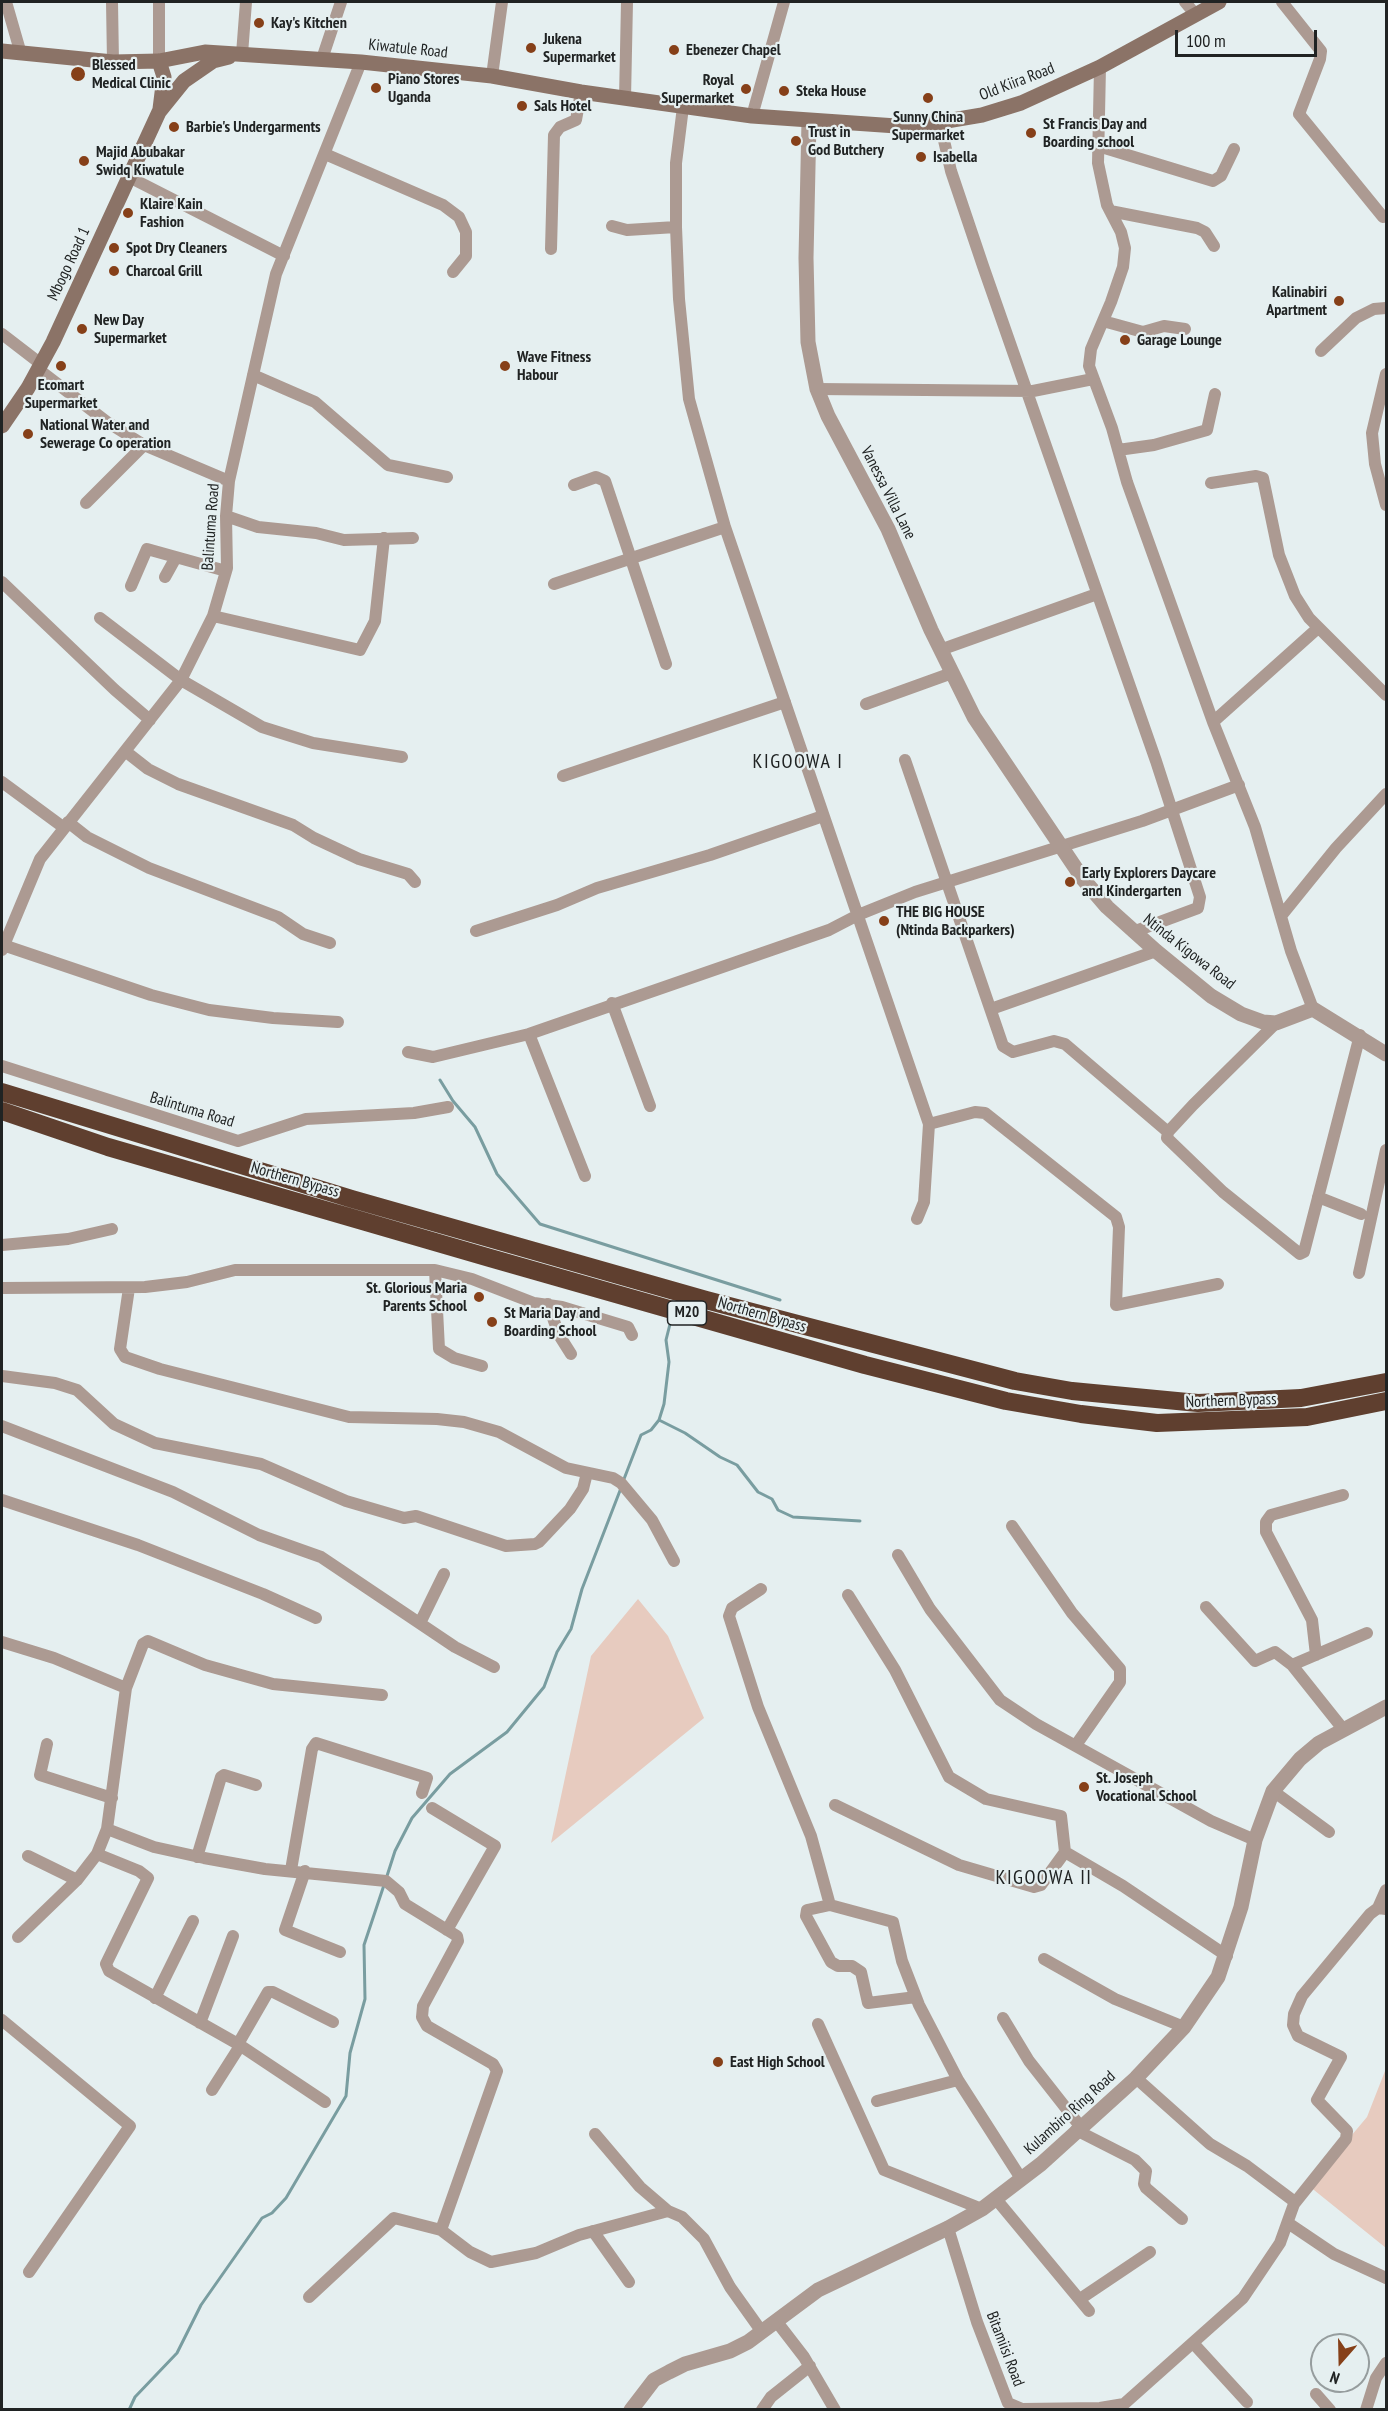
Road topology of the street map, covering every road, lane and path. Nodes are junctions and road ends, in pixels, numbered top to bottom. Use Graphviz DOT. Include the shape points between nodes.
graph roads {
  1 [pos="6,2"];
  2 [pos="112,2"];
  3 [pos="159,2"];
  4 [pos="246,2"];
  5 [pos="341,2"];
  6 [pos="502,2"];
  7 [pos="627,2"];
  8 [pos="784,2"];
  9 [pos="1185,2"];
  10 [pos="1219,2"];
  11 [pos="1282,2"];
  12 [pos="1195,14"];
  13 [pos="2,51"];
  14 [pos="21,54"];
  15 [pos="243,54"];
  16 [pos="322,59"];
  17 [pos="159,61"];
  18 [pos="113,62"];
  19 [pos="361,62"];
  20 [pos="1100,67"];
  21 [pos="492,76"];
  22 [pos="581,92"];
  23 [pos="625,99"];
  24 [pos="683,107"];
  25 [pos="159,112"];
  26 [pos="753,116"];
  27 [pos="809,121"];
  28 [pos="940,123"];
  29 [pos="1098,146"];
  30 [pos="1234,149"];
  31 [pos="325,154"];
  32 [pos="129,177"];
  33 [pos="1110,211"];
  34 [pos="1383,216"];
  35 [pos="612,226"];
  36 [pos="676,227"];
  37 [pos="1214,246"];
  38 [pos="551,249"];
  39 [pos="284,256"];
  40 [pos="453,272"];
  41 [pos="1386,308"];
  42 [pos="1103,321"];
  43 [pos="1185,329"];
  44 [pos="2,334"];
  45 [pos="1321,351"];
  46 [pos="39,366"];
  47 [pos="1386,374"];
  48 [pos="253,375"];
  49 [pos="1093,379"];
  50 [pos="817,389"];
  51 [pos="1024,390"];
  52 [pos="1215,394"];
  53 [pos="2,426"];
  54 [pos="144,445"];
  55 [pos="1118,450"];
  56 [pos="447,477"];
  57 [pos="229,481"];
  58 [pos="1211,483"];
  59 [pos="574,485"];
  60 [pos="86,503"];
  61 [pos="1386,505"];
  62 [pos="226,516"];
  63 [pos="725,527"];
  64 [pos="384,538"];
  65 [pos="413,538"];
  66 [pos="175,559"];
  67 [pos="631,560"];
  68 [pos="226,571"];
  69 [pos="165,577"];
  70 [pos="2,582"];
  71 [pos="554,584"];
  72 [pos="131,586"];
  73 [pos="1097,594"];
  74 [pos="213,616"];
  75 [pos="100,618"];
  76 [pos="1318,628"];
  77 [pos="940,650"];
  78 [pos="666,664"];
  79 [pos="952,673"];
  80 [pos="181,680"];
  81 [pos="1386,694"];
  82 [pos="785,702"];
  83 [pos="866,704"];
  84 [pos="150,720"];
  85 [pos="1214,722"];
  86 [pos="125,751"];
  87 [pos="402,758"];
  88 [pos="905,760"];
  89 [pos="563,776"];
  90 [pos="2,782"];
  91 [pos="1239,785"];
  92 [pos="1386,794"];
  93 [pos="1171,811"];
  94 [pos="823,816"];
  95 [pos="65,825"];
  96 [pos="1060,846"];
  97 [pos="415,882"];
  98 [pos="949,882"];
  99 [pos="858,915"];
  100 [pos="1281,916"];
  101 [pos="476,931"];
  102 [pos="1133,932"];
  103 [pos="330,943"];
  104 [pos="2,947"];
  105 [pos="1156,951"];
  106 [pos="612,1004"];
  107 [pos="991,1009"];
  108 [pos="1313,1009"];
  109 [pos="338,1022"];
  110 [pos="1276,1023"];
  111 [pos="529,1034"];
  112 [pos="1360,1035"];
  113 [pos="408,1052"];
  114 [pos="1386,1054"];
  115 [pos="2,1066"];
  116 [pos="2,1092"];
  117 [pos="650,1106"];
  118 [pos="448,1107"];
  119 [pos="2,1111"];
  120 [pos="929,1124"];
  121 [pos="1168,1132"];
  122 [pos="1386,1150"];
  123 [pos="585,1176"];
  124 [pos="1318,1197"];
  125 [pos="1361,1214"];
  126 [pos="917,1219"];
  127 [pos="112,1229"];
  128 [pos="2,1245"];
  129 [pos="435,1270"];
  130 [pos="1359,1273"];
  131 [pos="1218,1284"];
  132 [pos="2,1288"];
  133 [pos="129,1288"];
  134 [pos="548,1304"];
  135 [pos="632,1335"];
  136 [pos="571,1354"];
  137 [pos="482,1365"];
  138 [pos="2,1376"];
  139 [pos="1386,1382"];
  140 [pos="1386,1401"];
  141 [pos="2,1426"];
  142 [pos="587,1473"];
  143 [pos="1343,1495"];
  144 [pos="2,1500"];
  145 [pos="1012,1526"];
  146 [pos="898,1555"];
  147 [pos="674,1561"];
  148 [pos="444,1574"];
  149 [pos="761,1589"];
  150 [pos="848,1595"];
  151 [pos="1206,1607"];
  152 [pos="316,1618"];
  153 [pos="420,1623"];
  154 [pos="1366,1633"];
  155 [pos="2,1641"];
  156 [pos="1316,1655"];
  157 [pos="1292,1665"];
  158 [pos="494,1667"];
  159 [pos="126,1688"];
  160 [pos="382,1695"];
  161 [pos="1386,1707"];
  162 [pos="1343,1730"];
  163 [pos="47,1744"];
  164 [pos="1076,1745"];
  165 [pos="256,1785"];
  166 [pos="1273,1791"];
  167 [pos="422,1792"];
  168 [pos="112,1798"];
  169 [pos="836,1805"];
  170 [pos="432,1808"];
  171 [pos="107,1829"];
  172 [pos="1329,1832"];
  173 [pos="1255,1840"];
  174 [pos="1065,1852"];
  175 [pos="97,1854"];
  176 [pos="28,1856"];
  177 [pos="197,1857"];
  178 [pos="291,1870"];
  179 [pos="305,1871"];
  180 [pos="77,1880"];
  181 [pos="1386,1890"];
  182 [pos="830,1905"];
  183 [pos="1382,1908"];
  184 [pos="193,1921"];
  185 [pos="447,1929"];
  186 [pos="233,1936"];
  187 [pos="18,1937"];
  188 [pos="340,1952"];
  189 [pos="1227,1956"];
  190 [pos="1044,1959"];
  191 [pos="916,1997"];
  192 [pos="156,1998"];
  193 [pos="1003,2018"];
  194 [pos="2,2020"];
  195 [pos="333,2022"];
  196 [pos="200,2023"];
  197 [pos="818,2024"];
  198 [pos="1184,2027"];
  199 [pos="239,2045"];
  200 [pos="1136,2078"];
  201 [pos="958,2080"];
  202 [pos="212,2090"];
  203 [pos="877,2101"];
  204 [pos="325,2102"];
  205 [pos="1078,2128"];
  206 [pos="596,2134"];
  207 [pos="1022,2180"];
  208 [pos="996,2199"];
  209 [pos="1296,2202"];
  210 [pos="982,2209"];
  211 [pos="668,2211"];
  212 [pos="1182,2219"];
  213 [pos="1288,2223"];
  214 [pos="948,2228"];
  215 [pos="441,2230"];
  216 [pos="593,2231"];
  217 [pos="1150,2252"];
  218 [pos="29,2272"];
  219 [pos="1386,2278"];
  220 [pos="629,2282"];
  221 [pos="309,2298"];
  222 [pos="1080,2299"];
  223 [pos="1089,2311"];
  224 [pos="777,2322"];
  225 [pos="762,2332"];
  226 [pos="1192,2343"];
  227 [pos="1386,2363"];
  228 [pos="810,2366"];
  229 [pos="1316,2394"];
  230 [pos="1247,2402"];
  231 [pos="1124,2407"];
  232 [pos="631,2409"];
  233 [pos="762,2409"];
  234 [pos="835,2409"];
  235 [pos="1330,2409"];
  236 [pos="1366,2409"];
  1 -- 14 [label="street"];
  2 -- 18 [label="street"];
  3 -- 17 [label="street"];
  4 -- 15 [label="street"];
  5 -- 16 [label="street"];
  6 -- 21 [label="street"];
  7 -- 23 [label="street"];
  8 -- 26 [label="street"];
  9 -- 12 [label="street"];
  10 -- 12 [label="main road, Old Kiira Road"];
  11 -- 34 [label="street" via="1321,51 1299,114"];
  12 -- 20 [label="main road, Old Kiira Road"];
  13 -- 14 [label="main road, Kiwatule Road"];
  14 -- 18 [label="main road, Kiwatule Road"];
  15 -- 16 [label="main road, Kiwatule Road"];
  15 -- 17 [label="main road, Kiwatule Road" via="205,52"];
  15 -- 25 [label="main road, Mbogo Road 1" via="213,61 193,74"];
  16 -- 19 [label="main road, Kiwatule Road"];
  17 -- 18 [label="main road, Kiwatule Road"];
  17 -- 25 [label="main road, Mbogo Road 1" via="164,77"];
  19 -- 21 [label="main road, Kiwatule Road"];
  19 -- 31 [label="street, Balintuma Road"];
  20 -- 28 [label="main road, Old Kiira Road" via="1021,103"];
  20 -- 29 [label="street"];
  21 -- 22 [label="main road, Kiwatule Road"];
  22 -- 23 [label="main road, Kiwatule Road"];
  22 -- 38 [label="street" via="576,120 560,127 554,135"];
  23 -- 24 [label="main road, Kiwatule Road"];
  24 -- 26 [label="main road, Kiwatule Road"];
  24 -- 36 [label="street" via="676,163"];
  25 -- 32 [label="main road, Mbogo Road 1"];
  26 -- 27 [label="main road, Kiwatule Road"];
  27 -- 28 [label="main road, Old Kiira Road" via="888,127"];
  27 -- 50 [label="street, Vanessa Villa Lane" via="808,342"];
  28 -- 51 [label="street" via="951,171"];
  29 -- 30 [label="street" via="1213,181 1221,176"];
  29 -- 33 [label="street" via="1102,187"];
  31 -- 39 [label="street, Balintuma Road"];
  31 -- 40 [label="street" via="443,205 459,217 466,232 466,256"];
  32 -- 39 [label="street"];
  32 -- 46 [label="main road, Mbogo Road 1"];
  33 -- 37 [label="street" via="1197,228 1205,232"];
  33 -- 42 [label="street" via="1124,240 1125,256"];
  35 -- 36 [label="street" via="627,230"];
  36 -- 63 [label="street" via="689,399"];
  39 -- 48 [label="street, Balintuma Road" via="276,274"];
  41 -- 45 [label="street" via="1356,318"];
  42 -- 43 [label="street" via="1143,332 1164,326"];
  42 -- 49 [label="street" via="1090,349"];
  44 -- 46 [label="street"];
  46 -- 53 [label="main road, Mbogo Road 1"];
  46 -- 54 [label="street" via="107,422"];
  47 -- 61 [label="street" via="1372,433"];
  48 -- 56 [label="street" via="315,402 388,465"];
  48 -- 57 [label="street, Balintuma Road"];
  49 -- 51 [label="street"];
  49 -- 55 [label="street"];
  50 -- 51 [label="street"];
  50 -- 77 [label="street, Vanessa Villa Lane" via="888,529"];
  51 -- 73 [label="street"];
  52 -- 55 [label="street" via="1207,430 1154,445"];
  54 -- 57 [label="street"];
  54 -- 60 [label="street"];
  55 -- 85 [label="street"];
  57 -- 62 [label="street, Balintuma Road"];
  58 -- 76 [label="street" via="1263,478 1283,566 1294,596"];
  59 -- 67 [label="street" via="596,477 605,481"];
  62 -- 64 [label="street" via="258,527 344,540"];
  62 -- 68 [label="street, Balintuma Road"];
  63 -- 67 [label="street"];
  63 -- 82 [label="street"];
  64 -- 65 [label="street"];
  64 -- 74 [label="street" via="375,621 360,650"];
  66 -- 68 [label="street"];
  66 -- 69 [label="street"];
  66 -- 72 [label="street" via="147,549"];
  67 -- 71 [label="street"];
  67 -- 78 [label="street"];
  68 -- 74 [label="street, Balintuma Road"];
  70 -- 84 [label="street"];
  73 -- 77 [label="street"];
  73 -- 93 [label="street"];
  74 -- 80 [label="street, Balintuma Road"];
  75 -- 80 [label="street"];
  76 -- 81 [label="street"];
  76 -- 85 [label="street"];
  77 -- 79 [label="street, Vanessa Villa Lane"];
  79 -- 83 [label="street"];
  79 -- 96 [label="street, Vanessa Villa Lane" via="974,717"];
  80 -- 84 [label="street, Balintuma Road"];
  80 -- 87 [label="street" via="262,727 313,743"];
  82 -- 89 [label="street"];
  82 -- 94 [label="street"];
  84 -- 86 [label="street, Balintuma Road"];
  85 -- 91 [label="street"];
  86 -- 95 [label="street, Balintuma Road"];
  86 -- 97 [label="street" via="148,769 178,784 293,825 359,859 408,873"];
  88 -- 98 [label="street"];
  90 -- 95 [label="street"];
  91 -- 93 [label="street"];
  91 -- 100 [label="street"];
  92 -- 100 [label="street"];
  93 -- 96 [label="street"];
  93 -- 102 [label="street" via="1200,905"];
  94 -- 99 [label="street"];
  94 -- 101 [label="street"];
  95 -- 103 [label="street" via="149,868 278,917 303,934"];
  95 -- 104 [label="street, Balintuma Road" via="40,859"];
  96 -- 98 [label="street"];
  96 -- 102 [label="street, Ntinda Kigowa Road" via="1083,879"];
  98 -- 99 [label="street"];
  98 -- 107 [label="street"];
  99 -- 106 [label="street" via="807,938"];
  99 -- 120 [label="street"];
  100 -- 108 [label="street"];
  102 -- 105 [label="street, Ntinda Kigowa Road"];
  104 -- 109 [label="street" via="209,1010"];
  105 -- 107 [label="street"];
  105 -- 110 [label="street, Ntinda Kigowa Road" via="1225,1005 1253,1019"];
  106 -- 111 [label="street"];
  106 -- 117 [label="street"];
  107 -- 121 [label="street" via="1005,1049 1013,1052 1054,1041 1065,1044"];
  108 -- 110 [label="street"];
  108 -- 112 [label="street"];
  110 -- 121 [label="street"];
  111 -- 113 [label="street" via="433,1057"];
  111 -- 123 [label="street"];
  112 -- 114 [label="street"];
  112 -- 124 [label="street"];
  115 -- 118 [label="street, Balintuma Road" via="238,1141 306,1119 414,1113"];
  116 -- 139 [label="highway, Northern Bypass / M20" via="672,1291 1015,1381 1198,1404 1301,1398"];
  119 -- 140 [label="highway, Northern Bypass / M20" via="108,1147 490,1258 1006,1401 1157,1423 1307,1417"];
  120 -- 126 [label="street" via="924,1202"];
  120 -- 131 [label="street" via="985,1113 1116,1217 1116,1305"];
  121 -- 124 [label="street" via="1168,1141 1182,1156 1299,1254 1304,1252"];
  122 -- 130 [label="street"];
  124 -- 125 [label="street"];
  127 -- 128 [label="street" via="68,1239"];
  129 -- 133 [label="street" via="235,1270 187,1282"];
  129 -- 134 [label="street" via="472,1279 534,1303"];
  129 -- 137 [label="street" via="439,1349 454,1358"];
  132 -- 133 [label="street"];
  133 -- 142 [label="street" via="120,1349 130,1359 349,1417 464,1422 499,1432 533,1448 544,1459"];
  134 -- 135 [label="street" via="628,1327"];
  134 -- 136 [label="street"];
  138 -- 142 [label="street" via="56,1383 77,1390 114,1424 155,1443 261,1464 346,1501 404,1518 416,1516 506,1546 539,1542 575,1501"];
  141 -- 153 [label="street" via="174,1492 259,1535 321,1557"];
  142 -- 147 [label="street" via="621,1482 656,1526"];
  143 -- 156 [label="street" via="1271,1515 1266,1522 1266,1532 1312,1620"];
  144 -- 152 [label="street" via="148,1548"];
  145 -- 164 [label="street" via="1072,1613 1120,1669 1120,1682"];
  146 -- 164 [label="street" via="930,1610 990,1689 1019,1714"];
  148 -- 153 [label="street"];
  149 -- 182 [label="street" via="732,1608 729,1616 758,1707 811,1836"];
  150 -- 174 [label="street" via="896,1670 949,1777 986,1799 1061,1816"];
  151 -- 157 [label="street" via="1255,1661 1275,1652"];
  153 -- 158 [label="street"];
  154 -- 156 [label="street"];
  155 -- 159 [label="street"];
  156 -- 157 [label="street"];
  157 -- 162 [label="street"];
  159 -- 160 [label="street" via="143,1644 148,1641 206,1665 273,1684"];
  159 -- 168 [label="street"];
  161 -- 162 [label="street, Kulambiro Ring Road"];
  162 -- 166 [label="street, Kulambiro Ring Road" via="1299,1759"];
  163 -- 168 [label="street" via="40,1775"];
  164 -- 173 [label="street" via="1211,1821"];
  165 -- 177 [label="street" via="224,1775 219,1779"];
  166 -- 172 [label="street"];
  166 -- 173 [label="street, Kulambiro Ring Road"];
  167 -- 178 [label="street" via="427,1778 316,1743"];
  168 -- 171 [label="street"];
  169 -- 174 [label="street" via="959,1865 1034,1887 1041,1885"];
  170 -- 185 [label="street" via="495,1846"];
  171 -- 175 [label="street"];
  171 -- 177 [label="street" via="148,1845"];
  173 -- 189 [label="street, Kulambiro Ring Road"];
  174 -- 189 [label="street"];
  175 -- 180 [label="street"];
  175 -- 192 [label="street" via="148,1878 106,1967"];
  176 -- 180 [label="street"];
  177 -- 178 [label="street"];
  178 -- 179 [label="street"];
  179 -- 185 [label="street" via="386,1881 399,1892 405,1904"];
  179 -- 188 [label="street" via="285,1930"];
  180 -- 187 [label="street"];
  181 -- 183 [label="street"];
  182 -- 191 [label="street" via="893,1922"];
  182 -- 191 [label="street" via="807,1910 806,1916 834,1965 852,1966 861,1972 868,2003"];
  183 -- 209 [label="street" via="1370,1914 1296,2008 1293,2025 1298,2036 1341,2057 1317,2100 1348,2133"];
  184 -- 192 [label="street"];
  185 -- 215 [label="street" via="458,1941 423,2006 423,2022 493,2064 497,2071"];
  186 -- 196 [label="street"];
  189 -- 198 [label="street, Kulambiro Ring Road" via="1208,1994"];
  190 -- 198 [label="street" via="1115,1999"];
  191 -- 201 [label="street"];
  192 -- 196 [label="street"];
  193 -- 205 [label="street"];
  194 -- 218 [label="street" via="130,2126"];
  195 -- 199 [label="street" via="268,1992"];
  196 -- 199 [label="street"];
  197 -- 210 [label="street" via="884,2169"];
  198 -- 200 [label="street, Kulambiro Ring Road"];
  199 -- 202 [label="street"];
  199 -- 204 [label="street"];
  200 -- 205 [label="street, Kulambiro Ring Road"];
  200 -- 209 [label="street" via="1210,2144"];
  201 -- 203 [label="street"];
  201 -- 207 [label="street"];
  205 -- 207 [label="street, Kulambiro Ring Road"];
  205 -- 212 [label="street" via="1136,2160 1146,2171 1146,2187"];
  206 -- 211 [label="street" via="640,2187"];
  207 -- 208 [label="street, Kulambiro Ring Road"];
  208 -- 210 [label="street, Kulambiro Ring Road"];
  208 -- 222 [label="street"];
  209 -- 213 [label="street"];
  210 -- 214 [label="street, Kulambiro Ring Road"];
  211 -- 216 [label="street"];
  211 -- 225 [label="street" via="682,2217 704,2239 730,2287"];
  213 -- 219 [label="street" via="1328,2251"];
  213 -- 226 [label="street" via="1280,2243 1243,2298"];
  214 -- 224 [label="street, Kulambiro Ring Road" via="818,2290"];
  214 -- 231 [label="street, Bitamiisi Road" via="977,2322 1008,2403 1022,2409"];
  215 -- 216 [label="street" via="491,2262 536,2253"];
  215 -- 221 [label="street" via="392,2219"];
  216 -- 220 [label="street"];
  217 -- 222 [label="street"];
  222 -- 223 [label="street"];
  224 -- 225 [label="street, Kulambiro Ring Road"];
  224 -- 228 [label="street"];
  225 -- 232 [label="street, Kulambiro Ring Road" via="730,2351 654,2380"];
  226 -- 230 [label="street"];
  226 -- 231 [label="street"];
  227 -- 236 [label="street" via="1376,2378"];
  228 -- 233 [label="street"];
  228 -- 234 [label="street"];
  229 -- 235 [label="street"];
}
